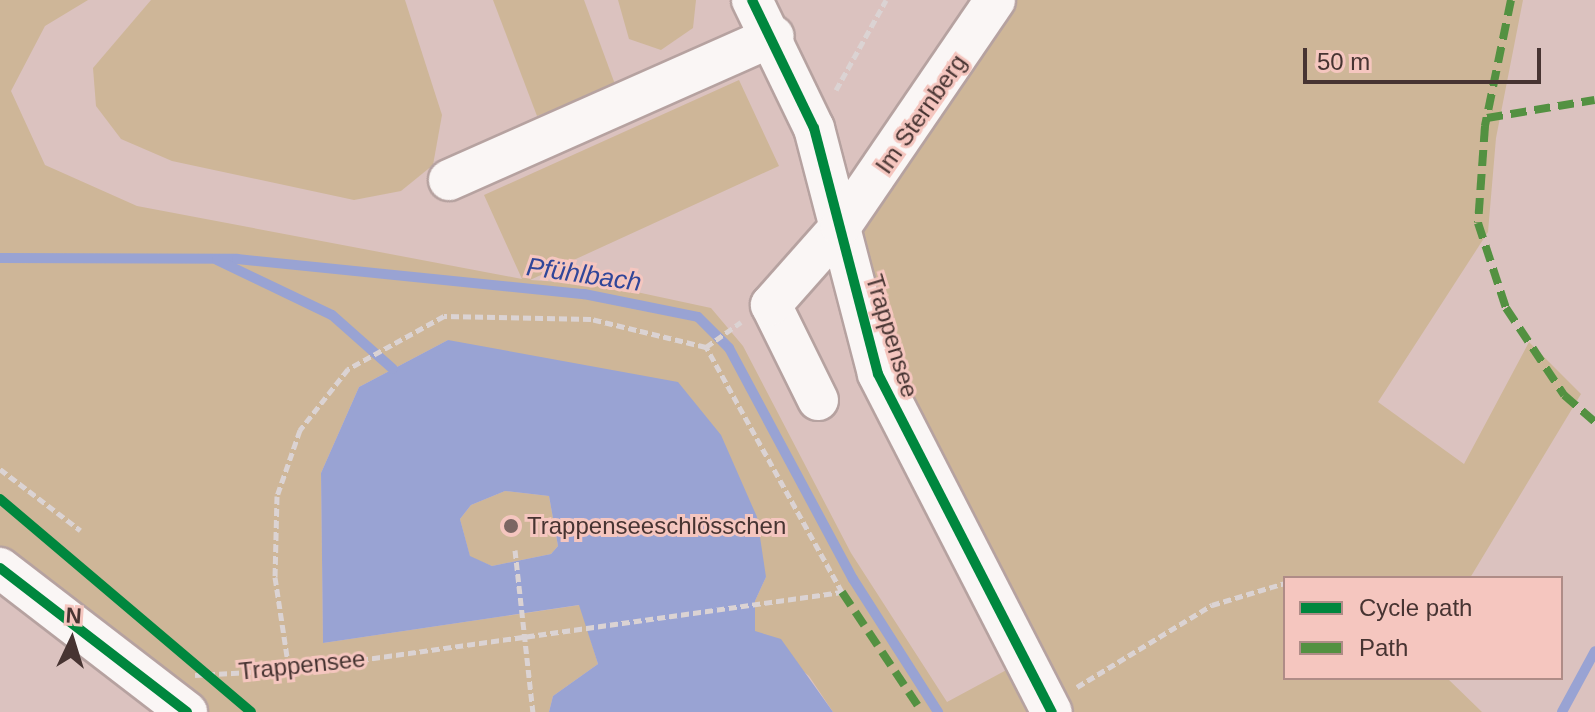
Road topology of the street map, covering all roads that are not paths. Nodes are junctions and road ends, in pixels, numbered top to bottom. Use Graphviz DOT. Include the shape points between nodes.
graph roads {
  1 [pos="752,0"];
  2 [pos="995,0"];
  3 [pos="774,36"];
  4 [pos="449,180"];
  5 [pos="841,226"];
  6 [pos="818,400"];
  7 [pos="0,568"];
  8 [pos="187,694"];
  9 [pos="1050,707"];
  1 -- 3 [label="street, Trappensee"];
  2 -- 5 [label="street, Im Sternberg"];
  3 -- 4 [label="street"];
  3 -- 5 [label="street, Trappensee" via="814,128"];
  5 -- 6 [label="street, Im Sternberg" via="771,305"];
  5 -- 9 [label="street, Trappensee" via="891,405"];
  7 -- 8 [label="street"];
}
